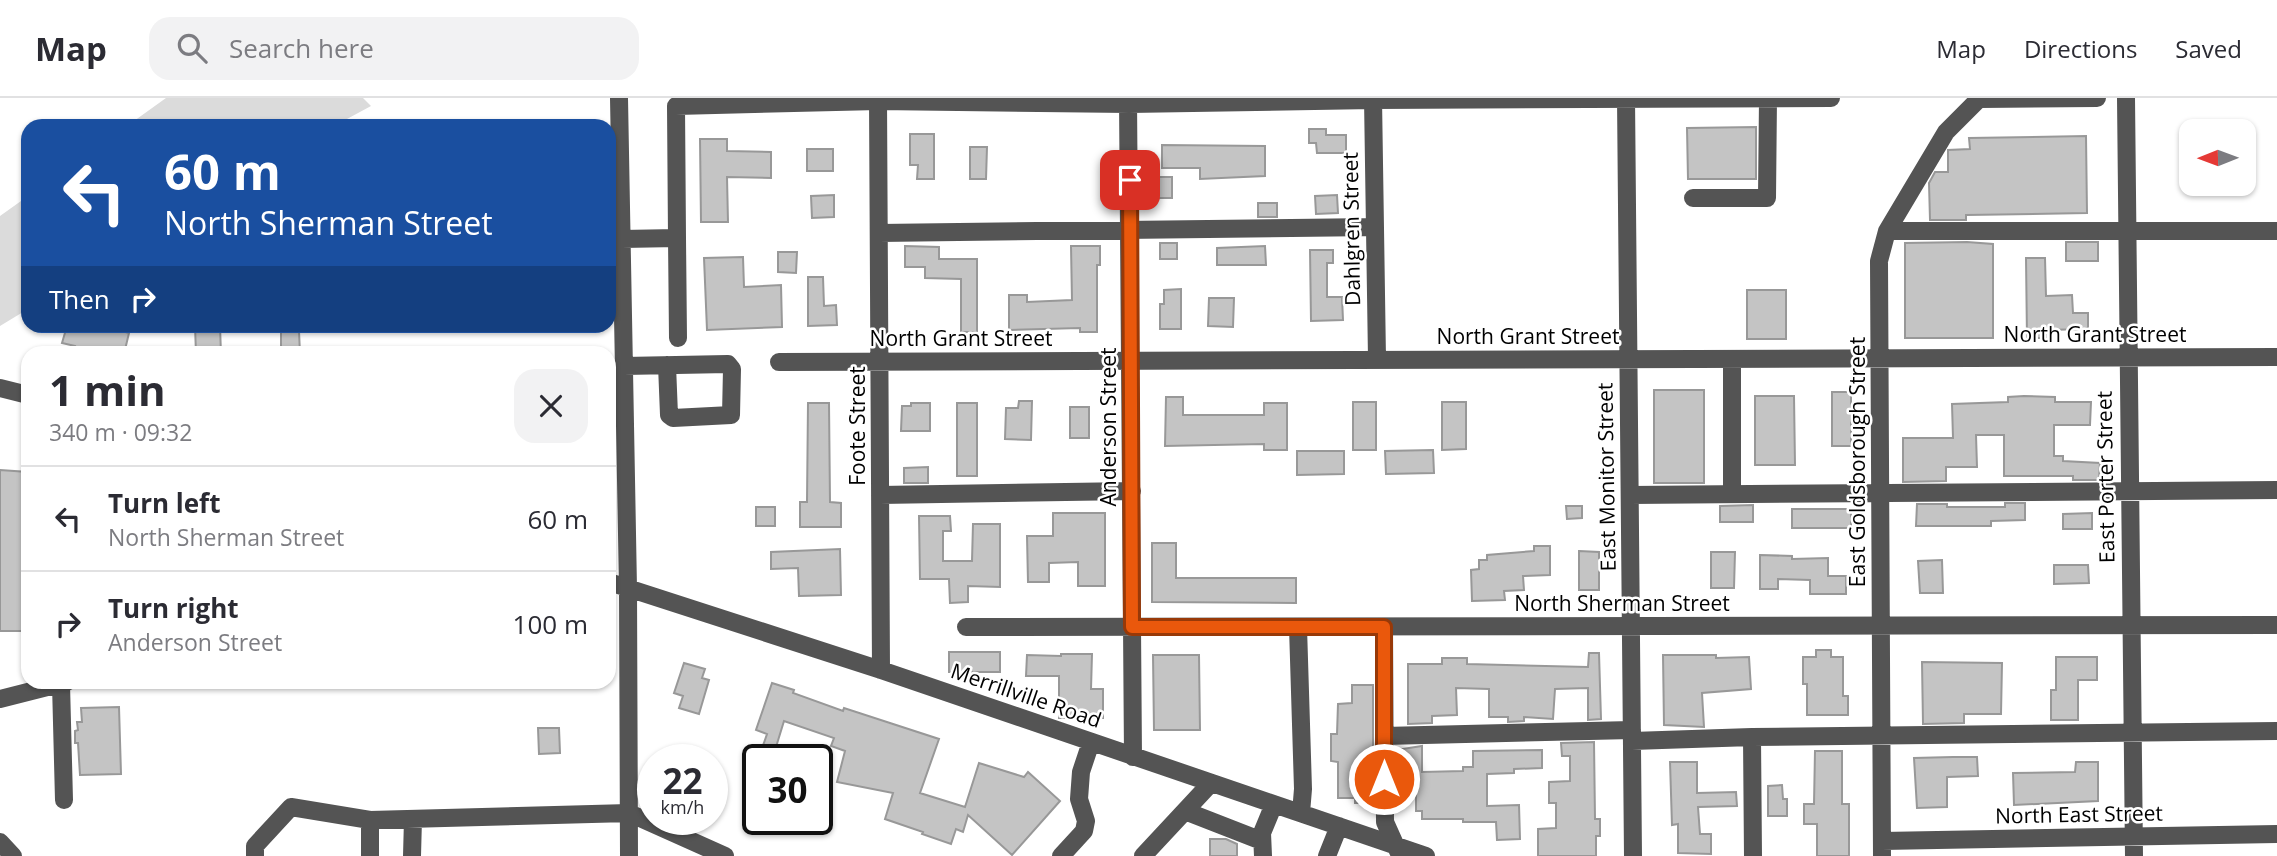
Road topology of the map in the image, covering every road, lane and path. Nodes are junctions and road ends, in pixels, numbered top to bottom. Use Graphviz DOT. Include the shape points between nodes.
graph roads {
  1 [pos="619,98"];
  2 [pos="1626,98"];
  3 [pos="1697,98"];
  4 [pos="1768,98"];
  5 [pos="1831,98"];
  6 [pos="2097,98"];
  7 [pos="2126,98"];
  8 [pos="1373,99"];
  9 [pos="1979,99"];
  10 [pos="878,100"];
  11 [pos="1002,100"];
  12 [pos="1251,100"];
  13 [pos="1129,101"];
  14 [pos="1693,198"];
  15 [pos="1375,227"];
  16 [pos="1130,230"];
  17 [pos="2127,231"];
  18 [pos="2277,231"];
  19 [pos="1887,232"];
  20 [pos="879,233"];
  21 [pos="677,238"];
  22 [pos="622,239"];
  23 [pos="678,338"];
  24 [pos="2128,358"];
  25 [pos="2277,358"];
  26 [pos="1377,359"];
  27 [pos="1628,359"];
  28 [pos="1732,359"];
  29 [pos="1880,359"];
  30 [pos="1132,361"];
  31 [pos="779,362"];
  32 [pos="881,362"];
  33 [pos="667,365"];
  34 [pos="624,366"];
  35 [pos="0,388"];
  36 [pos="21,393"];
  37 [pos="2277,490"];
  38 [pos="1132,491"];
  39 [pos="2129,491"];
  40 [pos="1881,493"];
  41 [pos="1732,494"];
  42 [pos="880,495"];
  43 [pos="1630,495"];
  44 [pos="616,584"];
  45 [pos="628,588"];
  46 [pos="2277,625"];
  47 [pos="1631,626"];
  48 [pos="1881,626"];
  49 [pos="2131,626"];
  50 [pos="967,627"];
  51 [pos="1132,627"];
  52 [pos="1298,627"];
  53 [pos="1384,627"];
  54 [pos="881,670"];
  55 [pos="40,689"];
  56 [pos="64,689"];
  57 [pos="0,699"];
  58 [pos="2277,731"];
  59 [pos="2133,733"];
  60 [pos="1632,735"];
  61 [pos="1384,736"];
  62 [pos="1882,736"];
  63 [pos="1752,737"];
  64 [pos="1091,742"];
  65 [pos="1133,757"];
  66 [pos="1211,783"];
  67 [pos="64,800"];
  68 [pos="1274,804"];
  69 [pos="1185,811"];
  70 [pos="629,813"];
  71 [pos="1301,813"];
  72 [pos="413,819"];
  73 [pos="370,820"];
  74 [pos="1339,826"];
  75 [pos="2277,834"];
  76 [pos="2134,837"];
  77 [pos="0,842"];
  78 [pos="1263,848"];
  79 [pos="1938,848"];
  80 [pos="1882,849"];
  81 [pos="1398,851"];
  82 [pos="13,856"];
  83 [pos="254,856"];
  84 [pos="370,856"];
  85 [pos="412,856"];
  86 [pos="629,856"];
  87 [pos="726,856"];
  88 [pos="1061,856"];
  89 [pos="1143,856"];
  90 [pos="1327,856"];
  91 [pos="1426,856"];
  92 [pos="1633,856"];
  93 [pos="1753,856"];
  94 [pos="2134,856"];
  1 -- 22 [label="street"];
  2 -- 3 [label="street"];
  2 -- 8 [label="street"];
  2 -- 27 [label="street, East Monitor Street"];
  3 -- 4 [label="street"];
  4 -- 5 [label="street"];
  4 -- 14 [label="street" via="1767,198"];
  6 -- 9 [label="street"];
  7 -- 17 [label="street, East Porter Street"];
  8 -- 12 [label="street"];
  8 -- 15 [label="street, Dahlgren Street"];
  9 -- 19 [label="street, East Goldsborough Street" via="1945,132"];
  10 -- 11 [label="street"];
  10 -- 20 [label="street, Foote Street"];
  10 -- 21 [label="street" via="676,106"];
  11 -- 13 [label="street"];
  12 -- 13 [label="street"];
  13 -- 16 [label="street, Anderson Street"];
  15 -- 16 [label="street"];
  15 -- 26 [label="street, Dahlgren Street"];
  16 -- 20 [label="street"];
  16 -- 30 [label="street, Anderson Street"];
  17 -- 18 [label="street"];
  17 -- 19 [label="street"];
  17 -- 24 [label="street, East Porter Street"];
  19 -- 29 [label="street, East Goldsborough Street" via="1879,261"];
  20 -- 32 [label="street, Foote Street"];
  21 -- 22 [label="street"];
  21 -- 23 [label="street"];
  22 -- 34 [label="street"];
  24 -- 25 [label="street, North Grant Street"];
  24 -- 29 [label="street, North Grant Street"];
  24 -- 39 [label="street, East Porter Street"];
  26 -- 27 [label="street, North Grant Street"];
  26 -- 30 [label="street, North Grant Street"];
  27 -- 28 [label="street, North Grant Street"];
  27 -- 43 [label="street, East Monitor Street"];
  28 -- 29 [label="street, North Grant Street"];
  28 -- 41 [label="street"];
  29 -- 40 [label="street, East Goldsborough Street"];
  30 -- 32 [label="street, North Grant Street"];
  30 -- 38 [label="street, Anderson Street"];
  31 -- 32 [label="street, North Grant Street"];
  32 -- 42 [label="street, Foote Street"];
  33 -- 33 [label="street" via="728,364 732,369 731,415 669,415"];
  33 -- 34 [label="street"];
  34 -- 45 [label="street"];
  35 -- 36 [label="street"];
  37 -- 39 [label="street"];
  38 -- 42 [label="street"];
  38 -- 51 [label="street, Anderson Street"];
  39 -- 40 [label="street"];
  39 -- 49 [label="street, East Porter Street"];
  40 -- 41 [label="street"];
  40 -- 48 [label="street, East Goldsborough Street"];
  41 -- 43 [label="street"];
  42 -- 54 [label="street, Foote Street"];
  43 -- 47 [label="street, East Monitor Street"];
  44 -- 45 [label="street, Merrillville Road"];
  45 -- 54 [label="street, Merrillville Road"];
  45 -- 70 [label="street"];
  46 -- 49 [label="street, North Sherman Street"];
  47 -- 48 [label="street, North Sherman Street"];
  47 -- 53 [label="street, North Sherman Street"];
  47 -- 60 [label="street, East Monitor Street"];
  48 -- 49 [label="street, North Sherman Street"];
  48 -- 62 [label="street, East Goldsborough Street"];
  49 -- 59 [label="street, East Porter Street"];
  50 -- 51 [label="street, North Sherman Street"];
  51 -- 52 [label="street, North Sherman Street"];
  51 -- 65 [label="street, Anderson Street"];
  52 -- 53 [label="street, North Sherman Street"];
  52 -- 71 [label="street"];
  53 -- 61 [label="street"];
  54 -- 64 [label="street, Merrillville Road"];
  55 -- 57 [label="street"];
  56 -- 67 [label="street"];
  58 -- 59 [label="street"];
  59 -- 62 [label="street"];
  59 -- 76 [label="street, East Porter Street"];
  60 -- 61 [label="street"];
  60 -- 63 [label="street"];
  60 -- 92 [label="street, East Monitor Street"];
  61 -- 81 [label="street" via="1385,822"];
  62 -- 63 [label="street"];
  62 -- 80 [label="street, East Goldsborough Street"];
  63 -- 93 [label="street"];
  64 -- 65 [label="street, Merrillville Road"];
  64 -- 88 [label="street" via="1079,799 1086,821 1084,831"];
  65 -- 66 [label="street, Merrillville Road"];
  66 -- 68 [label="street, Merrillville Road"];
  66 -- 69 [label="street"];
  68 -- 71 [label="street, Merrillville Road"];
  68 -- 78 [label="street" via="1262,833"];
  69 -- 78 [label="street"];
  69 -- 89 [label="street"];
  70 -- 72 [label="street"];
  70 -- 86 [label="street"];
  70 -- 87 [label="street"];
  71 -- 74 [label="street, Merrillville Road"];
  72 -- 73 [label="street"];
  72 -- 85 [label="street"];
  73 -- 83 [label="street" via="290,807 255,846"];
  73 -- 84 [label="street"];
  74 -- 81 [label="street, Merrillville Road"];
  74 -- 90 [label="street"];
  75 -- 76 [label="street, North East Street"];
  76 -- 79 [label="street, North East Street"];
  76 -- 94 [label="street, East Porter Street"];
  77 -- 82 [label="street"];
  79 -- 80 [label="street, North East Street"];
  81 -- 91 [label="street, Merrillville Road"];
}
